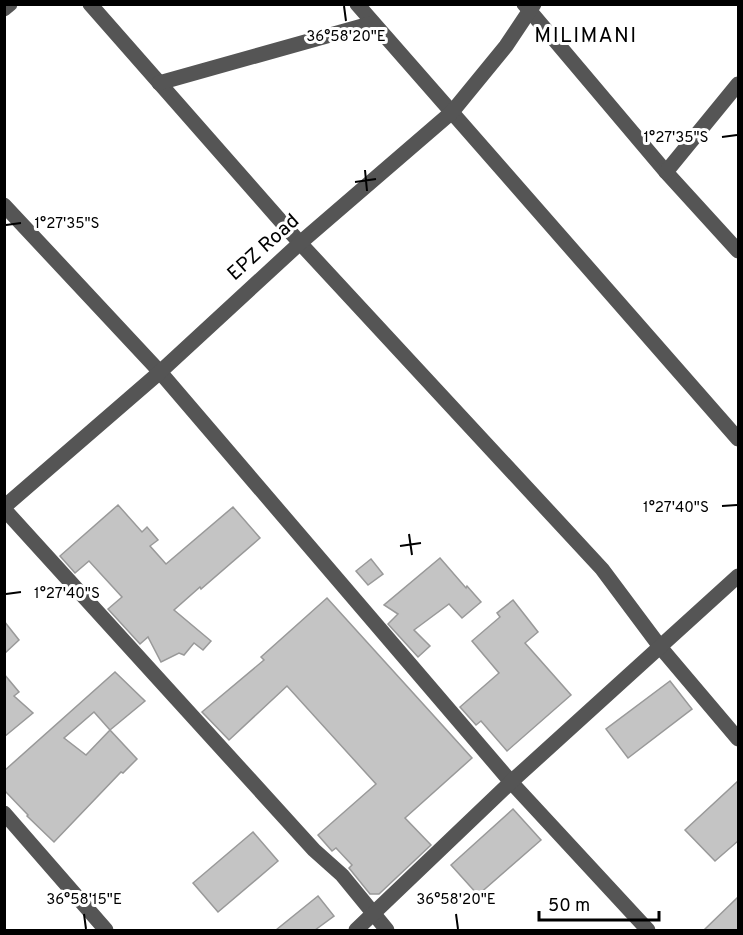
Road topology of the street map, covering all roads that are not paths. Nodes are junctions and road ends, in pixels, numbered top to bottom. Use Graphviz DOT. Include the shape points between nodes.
graph roads {
  1 [pos="10,4"];
  2 [pos="90,4"];
  3 [pos="357,4"];
  4 [pos="529,7"];
  5 [pos="4,9"];
  6 [pos="374,23"];
  7 [pos="159,83"];
  8 [pos="738,84"];
  9 [pos="452,112"];
  10 [pos="666,172"];
  11 [pos="4,205"];
  12 [pos="300,243"];
  13 [pos="738,251"];
  14 [pos="160,372"];
  15 [pos="738,439"];
  16 [pos="4,508"];
  17 [pos="738,576"];
  18 [pos="662,648"];
  19 [pos="738,739"];
  20 [pos="511,782"];
  21 [pos="4,813"];
  22 [pos="372,915"];
  23 [pos="106,930"];
  24 [pos="356,930"];
  25 [pos="387,930"];
  26 [pos="648,930"];
  1 -- 5 [label="street"];
  2 -- 7 [label="street"];
  3 -- 6 [label="street"];
  4 -- 9 [label="street, EPZ Road" via="506,46"];
  4 -- 10 [label="street"];
  6 -- 7 [label="street"];
  6 -- 9 [label="street"];
  7 -- 12 [label="street"];
  8 -- 10 [label="street"];
  9 -- 12 [label="street, EPZ Road"];
  9 -- 15 [label="street"];
  10 -- 13 [label="street"];
  11 -- 14 [label="street"];
  12 -- 14 [label="street, EPZ Road"];
  12 -- 18 [label="street" via="602,569"];
  14 -- 16 [label="street, EPZ Road"];
  14 -- 20 [label="street"];
  16 -- 22 [label="street" via="306,841 342,875"];
  17 -- 18 [label="street"];
  18 -- 19 [label="street"];
  18 -- 20 [label="street"];
  20 -- 22 [label="street"];
  20 -- 26 [label="street"];
  21 -- 23 [label="street"];
  22 -- 24 [label="street"];
  22 -- 25 [label="street"];
}
